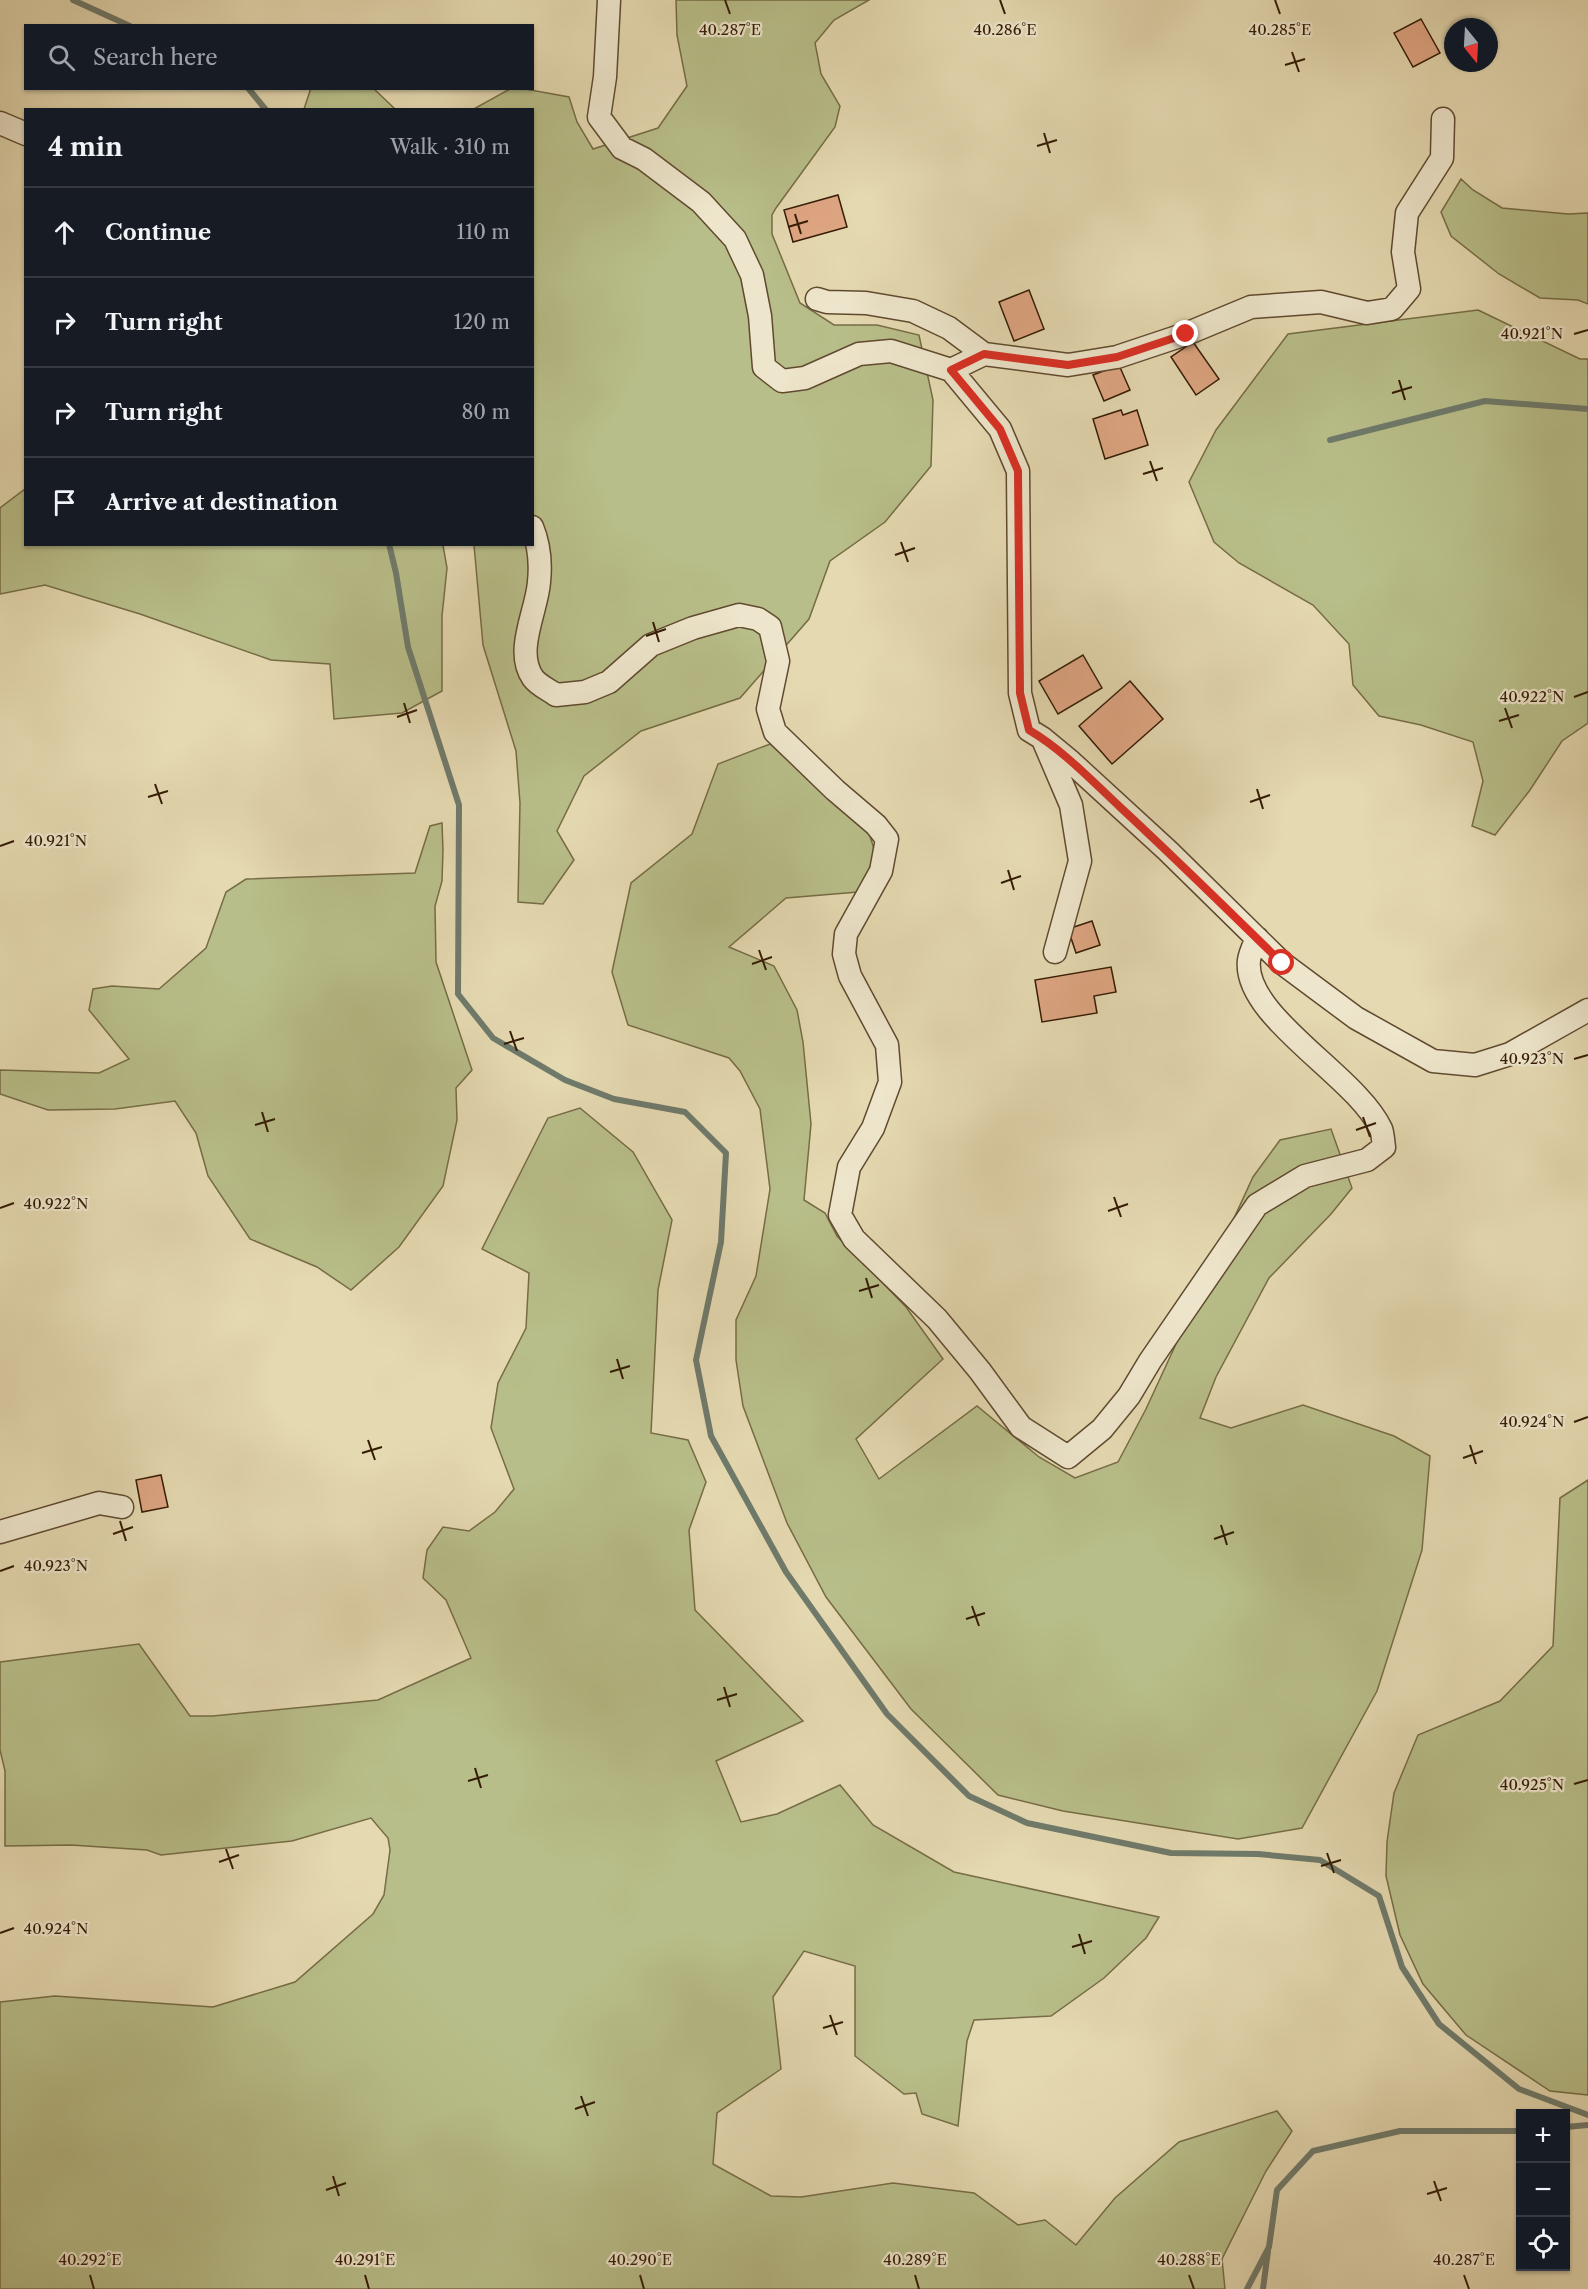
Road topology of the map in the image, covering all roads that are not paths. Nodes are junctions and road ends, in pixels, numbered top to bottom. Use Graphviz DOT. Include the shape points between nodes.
graph roads {
  1 [pos="609,0"];
  2 [pos="1443,119"];
  3 [pos="0,123"];
  4 [pos="24,133"];
  5 [pos="817,299"];
  6 [pos="984,354"];
  7 [pos="951,370"];
  8 [pos="534,532"];
  9 [pos="1042,738"];
  10 [pos="1257,938"];
  11 [pos="1055,952"];
  12 [pos="1588,1010"];
  13 [pos="122,1507"];
  14 [pos="0,1532"];
  1 -- 7 [label="street" via="599,117 622,148 644,159 701,202 735,239 752,275 764,367 782,381 805,378 859,354 891,351"];
  2 -- 6 [label="street" via="1442,158 1407,213 1403,252 1409,289 1392,309 1367,313 1321,302 1251,307 1117,357 1068,365"];
  3 -- 4 [label="street"];
  5 -- 6 [label="street" via="913,311 949,328"];
  6 -- 7 [label="street"];
  7 -- 9 [label="street" via="1000,429 1018,471 1020,693 1029,730"];
  8 -- 10 [label="street" via="539,543 539,583 526,645 528,669 534,680 556,695 585,692 609,682 651,645 693,628 739,615 758,619 770,627 778,661 768,709 775,732 888,839 881,871 846,934 844,954 850,976 886,1046 890,1082 873,1128 849,1167 840,1215 854,1239 937,1319 1022,1427 1068,1457 1102,1429 1130,1396 1257,1205 1305,1176 1367,1160 1384,1147 1382,1130 1369,1110 1266,1008 1250,980 1249,959"];
  9 -- 10 [label="street" via="1168,851"];
  9 -- 11 [label="street" via="1071,806 1080,861"];
  10 -- 12 [label="street" via="1282,963 1356,1018 1432,1061 1475,1065 1510,1054"];
  13 -- 14 [label="street" via="99,1503"];
}
